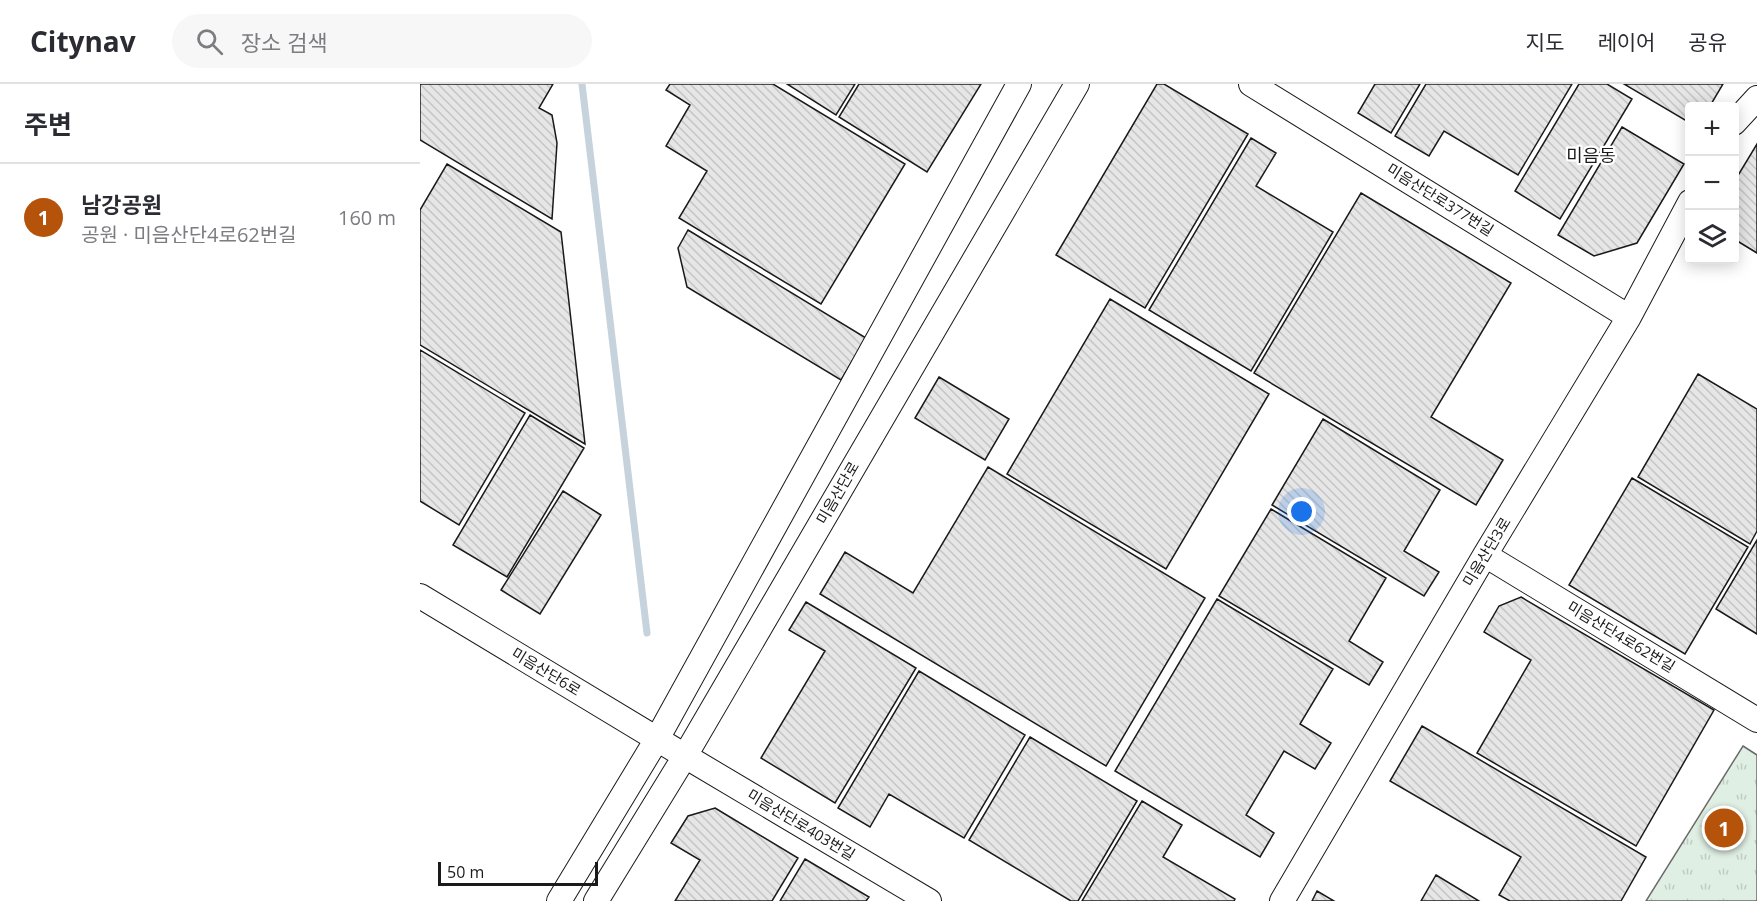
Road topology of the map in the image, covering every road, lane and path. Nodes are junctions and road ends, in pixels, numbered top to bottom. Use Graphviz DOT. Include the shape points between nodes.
graph roads {
  1 [pos="1019,84"];
  2 [pos="1077,84"];
  3 [pos="1251,84"];
  4 [pos="1757,98"];
  5 [pos="1739,118"];
  6 [pos="1685,210"];
  7 [pos="1629,317"];
  8 [pos="1485,555"];
  9 [pos="420,596"];
  10 [pos="1757,720"];
  11 [pos="671,748"];
  12 [pos="559,901"];
  13 [pos="596,901"];
  14 [pos="930,901"];
  15 [pos="1282,901"];
  1 -- 11 [label="street, 미음산단로"];
  2 -- 11 [label="street, 미음산단로"];
  3 -- 7 [label="street, 미음산단로377번길"];
  4 -- 5 [label="street"];
  6 -- 7 [label="street, 미음산단3로"];
  7 -- 8 [label="street, 미음산단3로"];
  8 -- 10 [label="street, 미음산단4로62번길"];
  8 -- 15 [label="street, 미음산단3로"];
  9 -- 11 [label="street, 미음산단6로"];
  11 -- 12 [label="street, 미음산단로"];
  11 -- 13 [label="street, 미음산단로"];
  11 -- 14 [label="street, 미음산단로403번길"];
}
